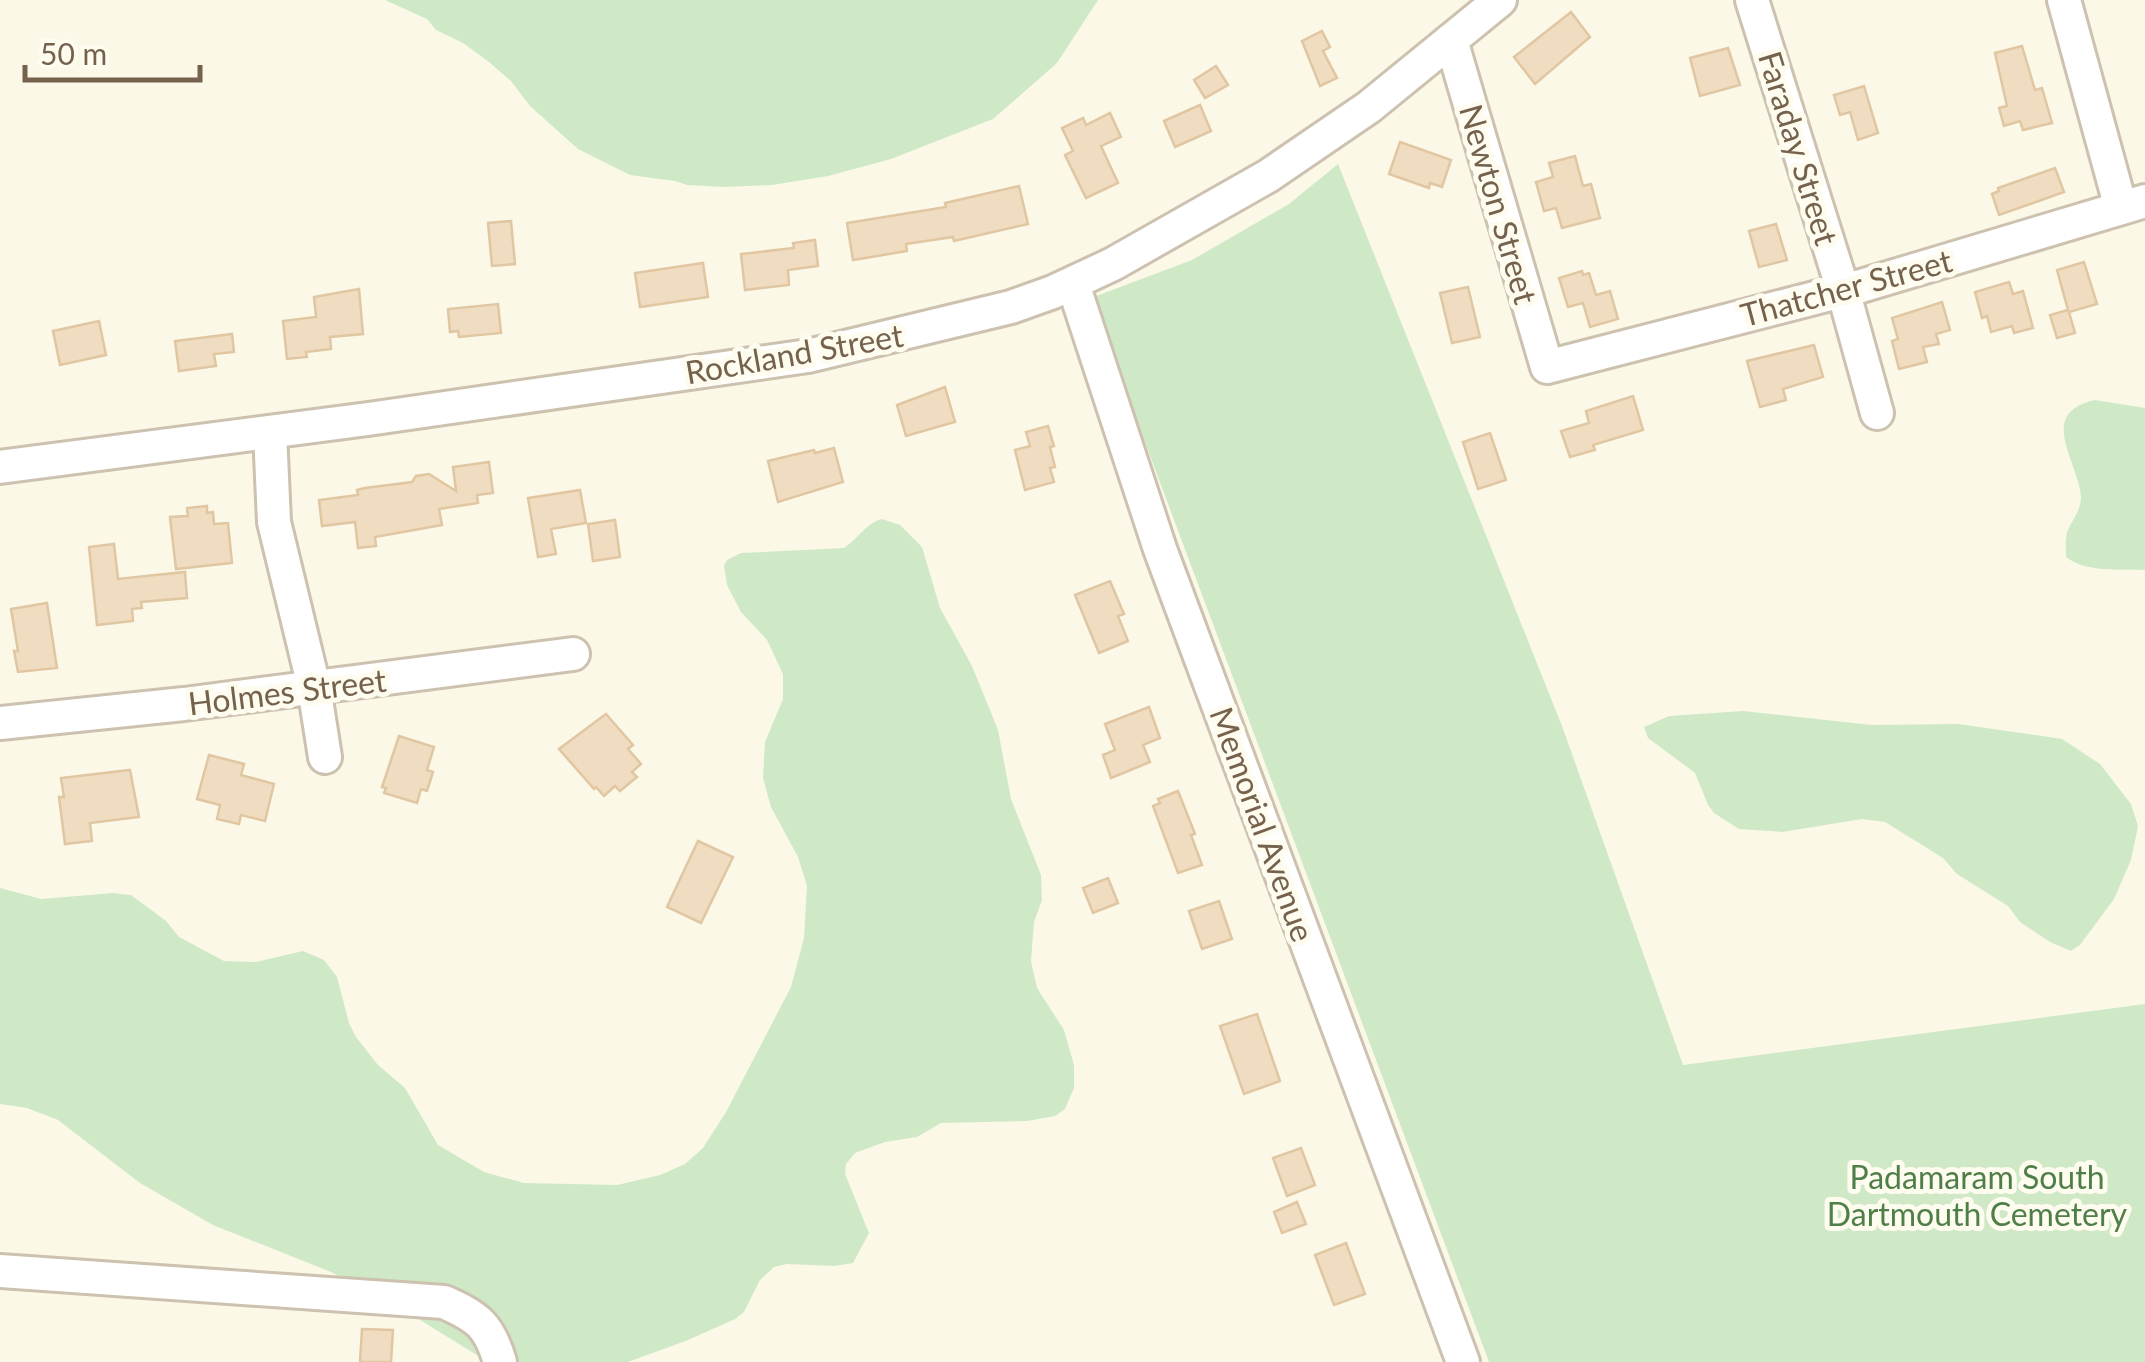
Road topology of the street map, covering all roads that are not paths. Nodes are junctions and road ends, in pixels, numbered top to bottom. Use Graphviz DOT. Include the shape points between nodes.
graph roads {
  1 [pos="1500,0"];
  2 [pos="1752,0"];
  3 [pos="2064,0"];
  4 [pos="1451,40"];
  5 [pos="2133,204"];
  6 [pos="1073,284"];
  7 [pos="1843,290"];
  8 [pos="1546,368"];
  9 [pos="1876,412"];
  10 [pos="270,432"];
  11 [pos="0,467"];
  12 [pos="573,654"];
  13 [pos="314,687"];
  14 [pos="0,723"];
  15 [pos="325,757"];
  16 [pos="0,1271"];
  17 [pos="497,1353"];
  18 [pos="1464,1362"];
  1 -- 4 [label="street, Rockland Street"];
  2 -- 7 [label="street, Faraday Street"];
  3 -- 5 [label="street"];
  4 -- 6 [label="street, Rockland Street" via="1281,168"];
  4 -- 8 [label="street, Newton Street"];
  5 -- 7 [label="street, Thatcher Street"];
  6 -- 10 [label="street, Rockland Street" via="967,318 808,356"];
  6 -- 18 [label="street, Memorial Avenue" via="1160,549"];
  7 -- 8 [label="street, Thatcher Street"];
  7 -- 9 [label="street, Faraday Street"];
  10 -- 11 [label="street, Rockland Street"];
  10 -- 13 [label="street" via="274,522"];
  12 -- 13 [label="street, Holmes Street"];
  13 -- 14 [label="street, Holmes Street"];
  13 -- 15 [label="street"];
  16 -- 17 [label="street" via="444,1302 476,1317"];
}
